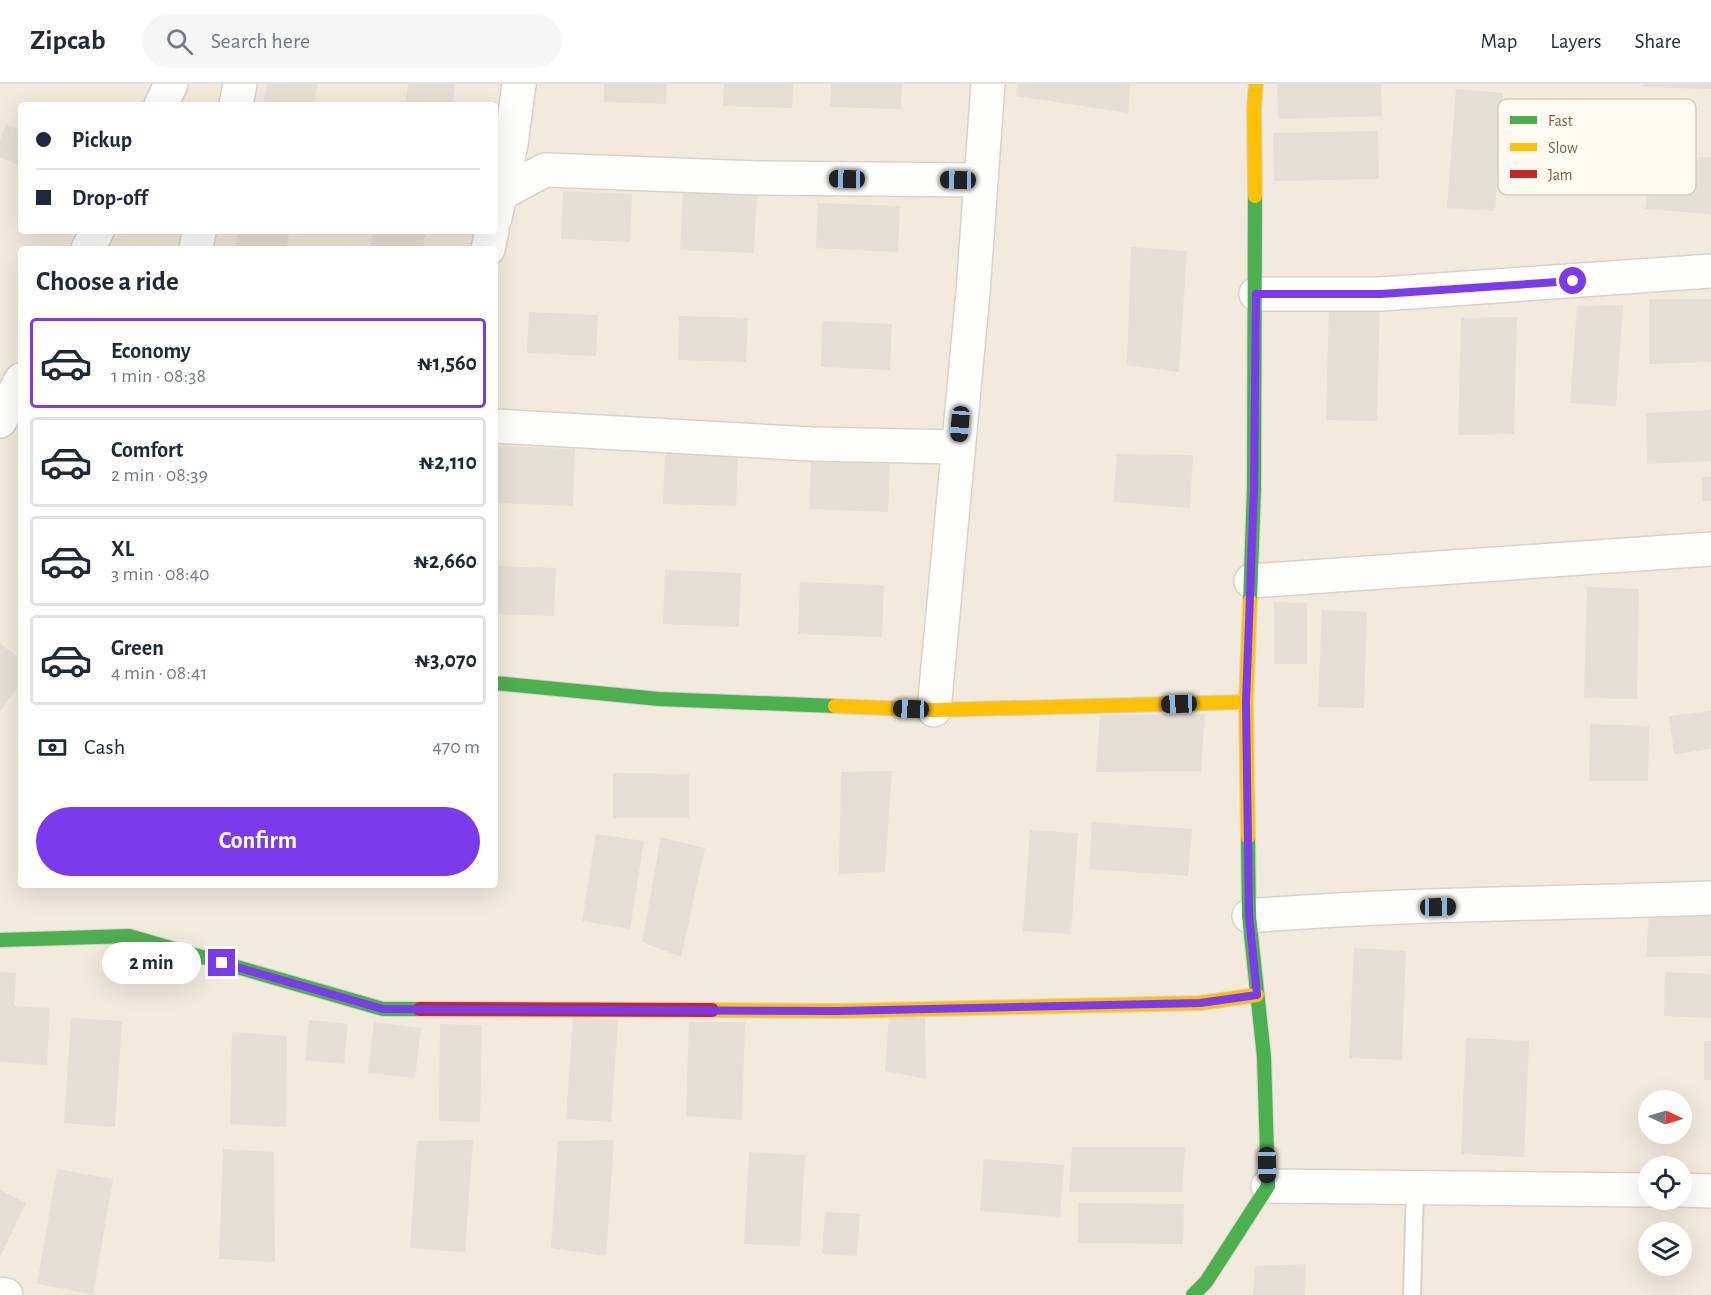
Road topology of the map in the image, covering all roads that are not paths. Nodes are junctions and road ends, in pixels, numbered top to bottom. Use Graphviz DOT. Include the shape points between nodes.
graph roads {
  1 [pos="171,84"];
  2 [pos="240,84"];
  3 [pos="519,84"];
  4 [pos="987,84"];
  5 [pos="1256,84"];
  6 [pos="162,102"];
  7 [pos="237,102"];
  8 [pos="511,144"];
  9 [pos="545,170"];
  10 [pos="981,180"];
  11 [pos="498,202"];
  12 [pos="498,205"];
  13 [pos="1711,270"];
  14 [pos="1256,294"];
  15 [pos="18,386"];
  16 [pos="0,421"];
  17 [pos="498,426"];
  18 [pos="958,447"];
  19 [pos="1711,549"];
  20 [pos="1251,581"];
  21 [pos="498,683"];
  22 [pos="1246,702"];
  23 [pos="934,710"];
  24 [pos="1711,898"];
  25 [pos="1249,916"];
  26 [pos="0,940"];
  27 [pos="1257,995"];
  28 [pos="1268,1186"];
  29 [pos="1415,1188"];
  30 [pos="1638,1190"];
  31 [pos="1692,1190"];
  32 [pos="1711,1191"];
  33 [pos="0,1294"];
  34 [pos="6,1295"];
  35 [pos="1193,1295"];
  36 [pos="1412,1295"];
  1 -- 6 [label="street"];
  2 -- 7 [label="street"];
  3 -- 8 [label="street"];
  4 -- 10 [label="street"];
  5 -- 14 [label="street"];
  8 -- 9 [label="street"];
  8 -- 11 [label="street"];
  9 -- 10 [label="street" via="757,178"];
  9 -- 12 [label="street"];
  10 -- 18 [label="street"];
  13 -- 14 [label="street" via="1381,294"];
  14 -- 20 [label="street"];
  15 -- 16 [label="street"];
  17 -- 18 [label="street" via="813,444"];
  18 -- 23 [label="street"];
  19 -- 20 [label="street"];
  20 -- 22 [label="street"];
  21 -- 23 [label="street" via="658,699"];
  22 -- 23 [label="street"];
  22 -- 25 [label="street"];
  24 -- 25 [label="street" via="1329,909"];
  25 -- 27 [label="street"];
  26 -- 27 [label="street" via="129,936 383,1009 839,1011 1200,1003"];
  27 -- 28 [label="street" via="1264,1057"];
  28 -- 29 [label="street"];
  28 -- 35 [label="street" via="1206,1282"];
  29 -- 30 [label="street"];
  29 -- 36 [label="lane"];
  31 -- 32 [label="street"];
  33 -- 34 [label="street"];
}
